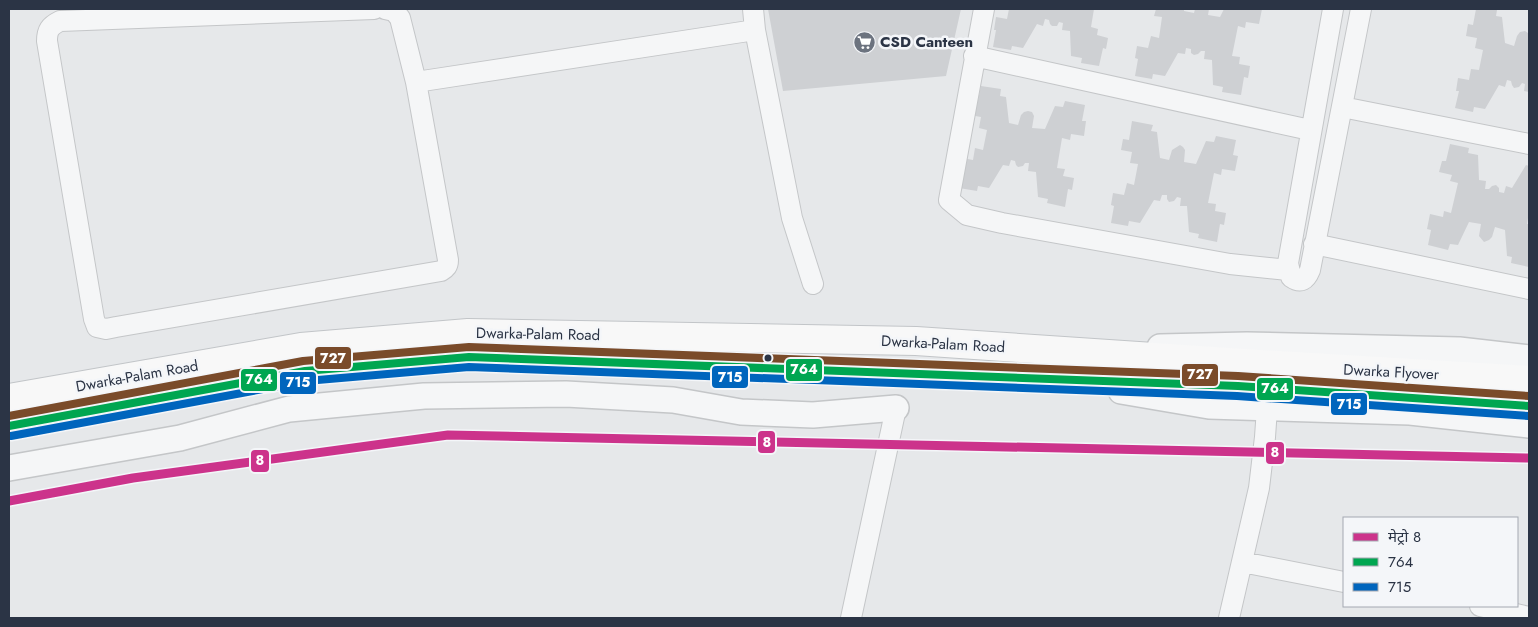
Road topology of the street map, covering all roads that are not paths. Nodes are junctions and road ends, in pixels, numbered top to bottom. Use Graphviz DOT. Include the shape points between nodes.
graph roads {
  1 [pos="374,9"];
  2 [pos="385,9"];
  3 [pos="752,9"];
  4 [pos="984,9"];
  5 [pos="1333,9"];
  6 [pos="1362,9"];
  7 [pos="755,30"];
  8 [pos="974,56"];
  9 [pos="416,82"];
  10 [pos="1342,107"];
  11 [pos="1310,130"];
  12 [pos="1529,144"];
  13 [pos="1314,244"];
  14 [pos="1288,270"];
  15 [pos="813,284"];
  16 [pos="1529,289"];
  17 [pos="1043,349"];
  18 [pos="1529,358"];
  19 [pos="1136,369"];
  20 [pos="1047,378"];
  21 [pos="1529,380"];
  22 [pos="9,398"];
  23 [pos="1529,406"];
  24 [pos="896,408"];
  25 [pos="1266,408"];
  26 [pos="1529,425"];
  27 [pos="9,426"];
  28 [pos="9,468"];
  29 [pos="1242,562"];
  30 [pos="1343,582"];
  31 [pos="1484,607"];
  32 [pos="1529,617"];
  33 [pos="851,618"];
  34 [pos="1229,618"];
  1 -- 9 [label="street" via="53,24 46,41 97,326 106,329 445,268 448,260"];
  2 -- 9 [label="street" via="400,18"];
  3 -- 7 [label="street"];
  4 -- 8 [label="street"];
  5 -- 11 [label="street"];
  6 -- 10 [label="street"];
  7 -- 9 [label="street"];
  7 -- 15 [label="street" via="792,218"];
  8 -- 11 [label="street"];
  8 -- 14 [label="street" via="949,200 967,215 1230,264"];
  10 -- 12 [label="street"];
  10 -- 13 [label="street"];
  11 -- 14 [label="street"];
  13 -- 14 [label="street" via="1307,278 1296,281"];
  13 -- 16 [label="street"];
  17 -- 18 [label="street" via="1247,345 1459,350"];
  17 -- 19 [label="main road, Dwarka Flyover"];
  17 -- 22 [label="main road, Dwarka-Palam Road" via="916,340 468,333 301,347"];
  19 -- 20 [label="main road, Dwarka Flyover"];
  19 -- 21 [label="main road, Dwarka Flyover"];
  19 -- 23 [label="main road, Dwarka Flyover" via="1238,386"];
  20 -- 25 [label="street" via="1209,406"];
  20 -- 27 [label="main road, Dwarka-Palam Road" via="469,357 305,371"];
  24 -- 28 [label="street" via="813,415 741,412 673,400 566,394 424,396 290,409 180,438"];
  24 -- 33 [label="street"];
  25 -- 26 [label="street" via="1410,412"];
  25 -- 29 [label="street" via="1259,488"];
  29 -- 30 [label="street"];
  29 -- 34 [label="street"];
  31 -- 32 [label="street"];
}
